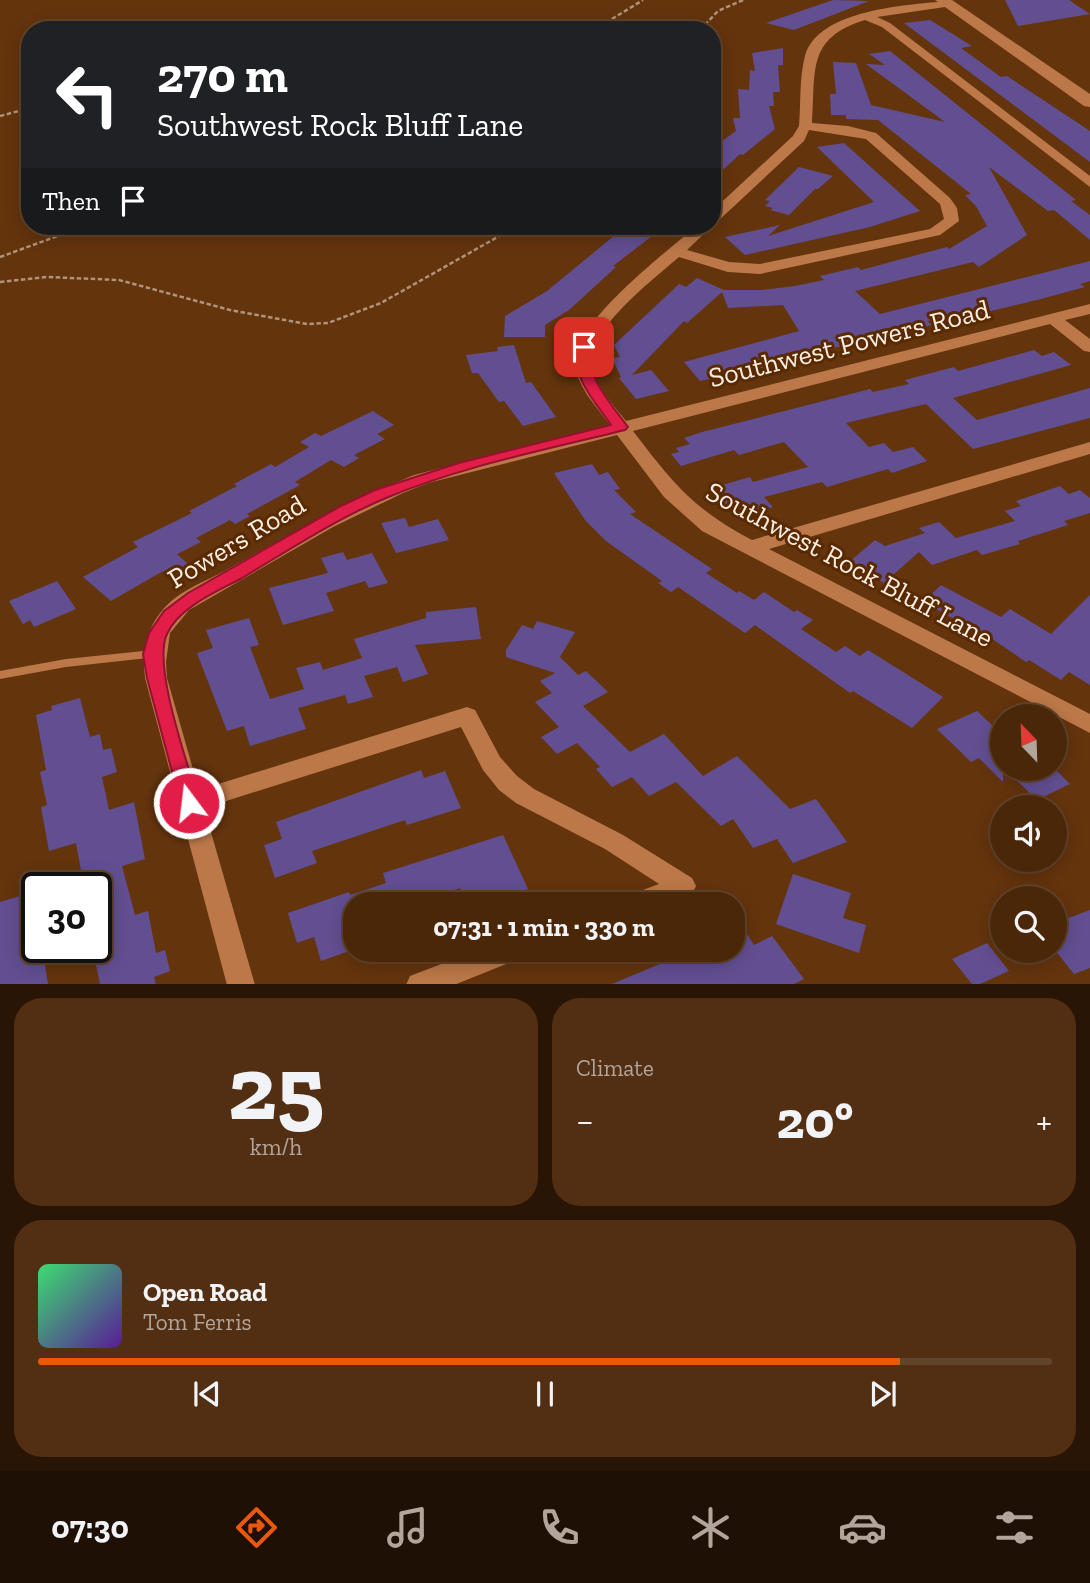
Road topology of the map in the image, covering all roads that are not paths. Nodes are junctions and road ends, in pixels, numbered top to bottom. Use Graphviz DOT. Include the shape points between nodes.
graph roads {
  1 [pos="945,2"];
  2 [pos="865,16"];
  3 [pos="1087,98"];
  4 [pos="805,126"];
  5 [pos="1090,183"];
  6 [pos="721,211"];
  7 [pos="695,235"];
  8 [pos="677,252"];
  9 [pos="1090,309"];
  10 [pos="1053,318"];
  11 [pos="1090,347"];
  12 [pos="620,427"];
  13 [pos="1090,448"];
  14 [pos="749,548"];
  15 [pos="153,654"];
  16 [pos="0,675"];
  17 [pos="1090,724"];
  18 [pos="189,803"];
  19 [pos="667,892"];
  20 [pos="480,962"];
  21 [pos="241,984"];
  22 [pos="423,984"];
  1 -- 2 [label="street"];
  1 -- 3 [label="street"];
  2 -- 4 [label="street" via="816,44"];
  2 -- 5 [label="street" via="886,25"];
  4 -- 6 [label="street" via="799,138"];
  4 -- 8 [label="street" via="848,130 878,140 945,201 952,221 935,232 760,270 728,267"];
  7 -- 8 [label="street, Southwest Rock Bluff Lane"];
  8 -- 12 [label="street, Southwest Rock Bluff Lane" via="590,333 584,347 585,377"];
  9 -- 10 [label="street, Southwest Powers Road"];
  10 -- 11 [label="street"];
  10 -- 12 [label="street, Southwest Powers Road"];
  12 -- 14 [label="street, Southwest Rock Bluff Lane" via="687,510"];
  12 -- 15 [label="street, Powers Road" via="421,479 347,510 194,597 170,615 158,633"];
  13 -- 14 [label="street"];
  14 -- 17 [label="street, Southwest Rock Bluff Lane"];
  15 -- 16 [label="lane"];
  15 -- 18 [label="street"];
  18 -- 19 [label="street" via="467,716 491,763 508,783 683,886"];
  18 -- 21 [label="street"];
  20 -- 22 [label="street"];
}
